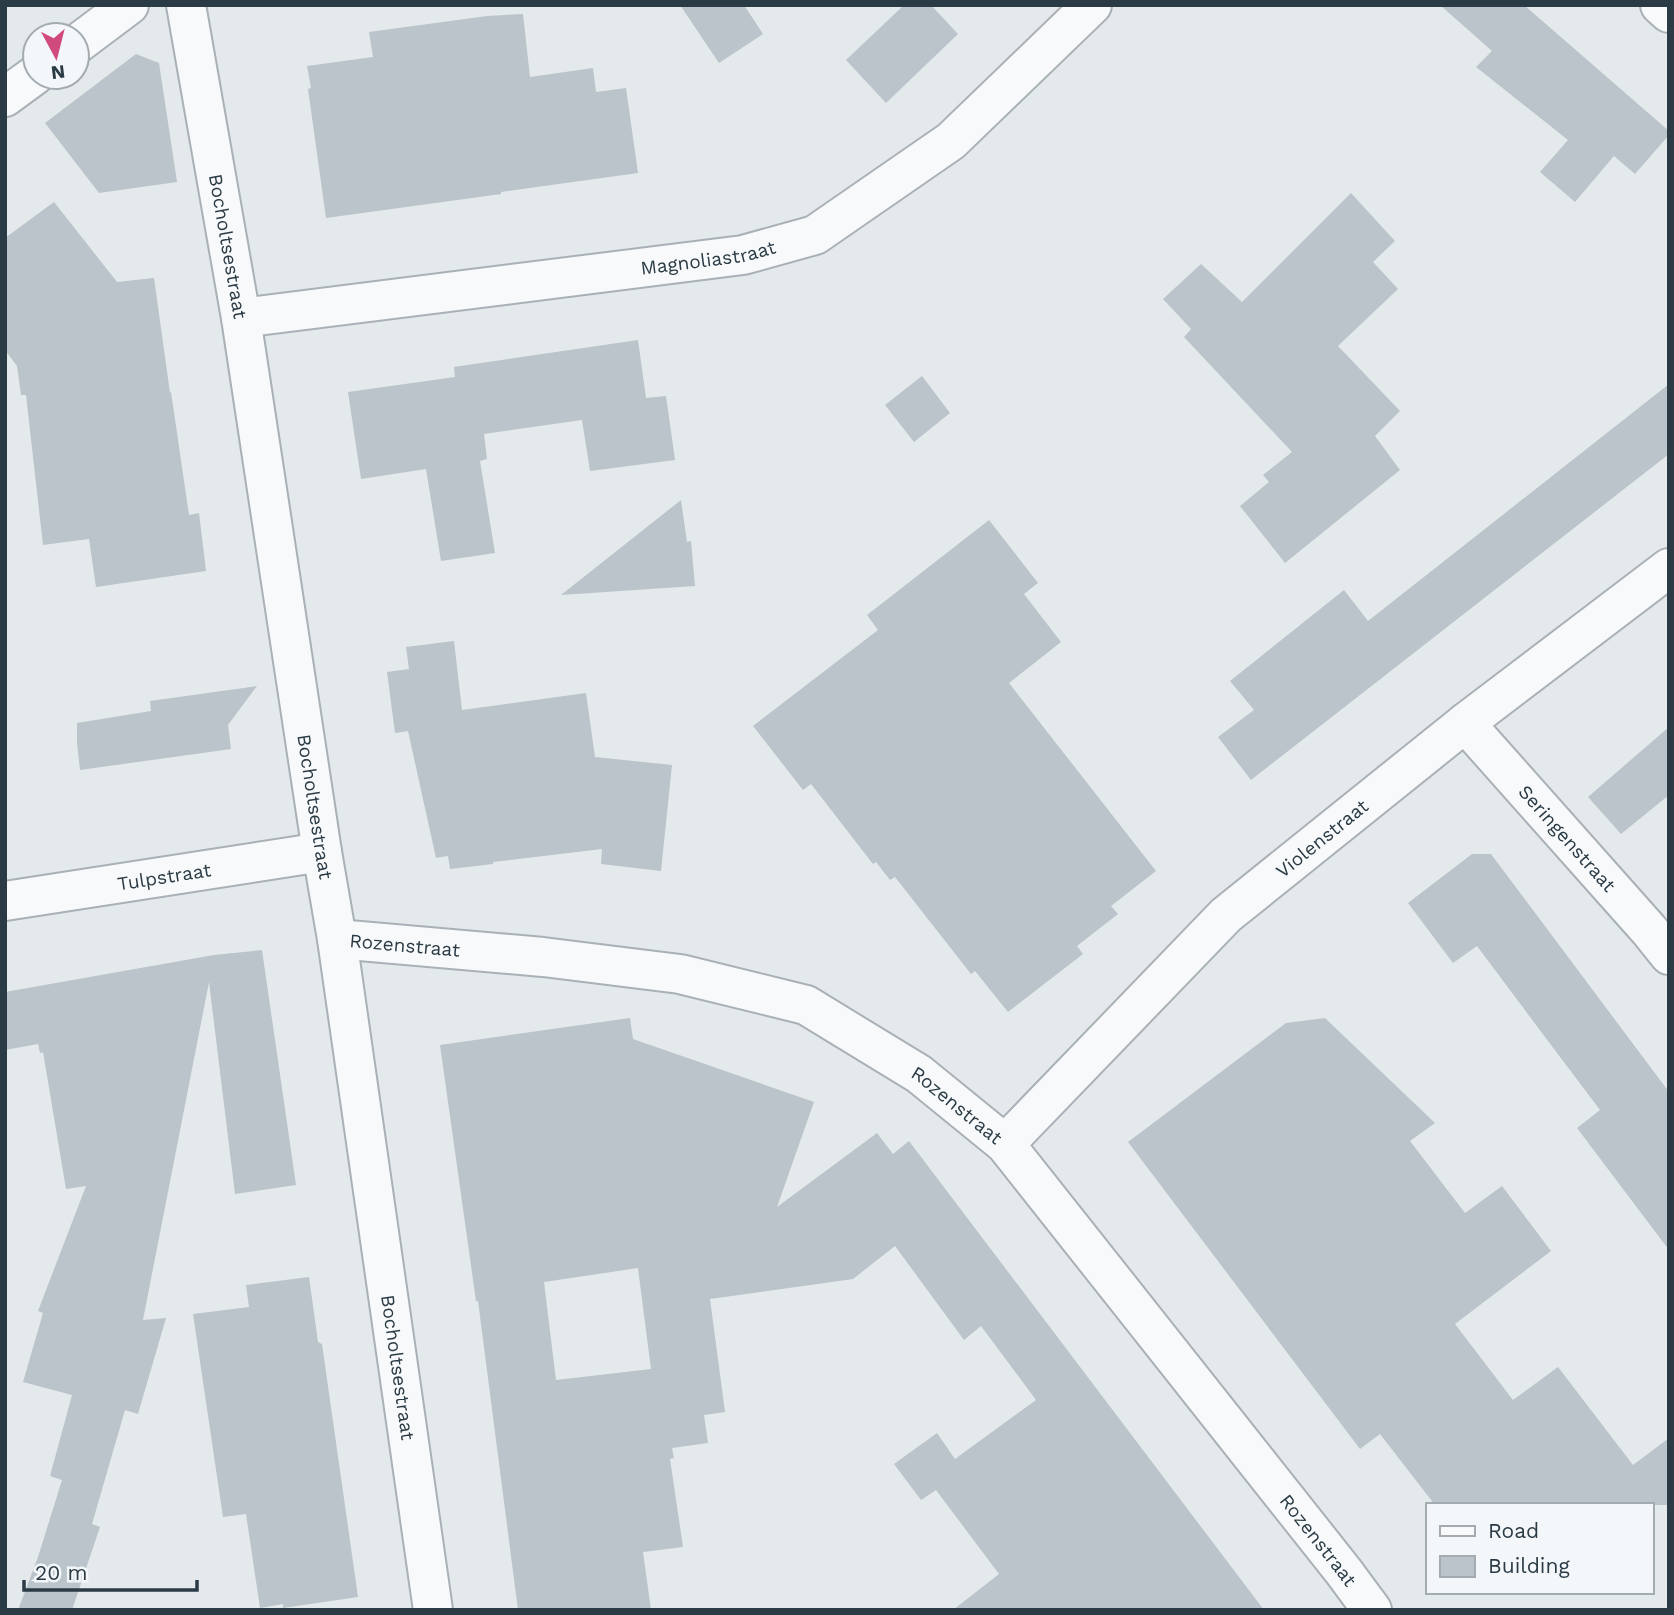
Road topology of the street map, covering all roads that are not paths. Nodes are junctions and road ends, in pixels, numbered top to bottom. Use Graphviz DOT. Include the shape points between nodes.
graph roads {
  1 [pos="129,5"];
  2 [pos="186,5"];
  3 [pos="1660,5"];
  4 [pos="1077,10"];
  5 [pos="1669,13"];
  6 [pos="91,34"];
  7 [pos="21,85"];
  8 [pos="5,97"];
  9 [pos="241,318"];
  10 [pos="1669,568"];
  11 [pos="1465,723"];
  12 [pos="322,852"];
  13 [pos="5,901"];
  14 [pos="1662,933"];
  15 [pos="337,939"];
  16 [pos="1005,1144"];
  17 [pos="433,1610"];
  18 [pos="1372,1610"];
  1 -- 6 [label="street"];
  2 -- 9 [label="street, Bocholtsestraat"];
  3 -- 5 [label="street"];
  4 -- 9 [label="street, Magnoliastraat" via="951,141 815,235 743,255"];
  7 -- 8 [label="street"];
  9 -- 12 [label="street, Bocholtsestraat"];
  10 -- 11 [label="street, Violenstraat"];
  11 -- 14 [label="street, Seringenstraat"];
  11 -- 16 [label="street, Violenstraat" via="1226,915"];
  12 -- 13 [label="street, Tulpstraat"];
  12 -- 15 [label="street, Bocholtsestraat"];
  15 -- 16 [label="street, Rozenstraat" via="680,974 806,1005 919,1074"];
  15 -- 17 [label="street, Bocholtsestraat"];
  16 -- 18 [label="street, Rozenstraat"];
}
